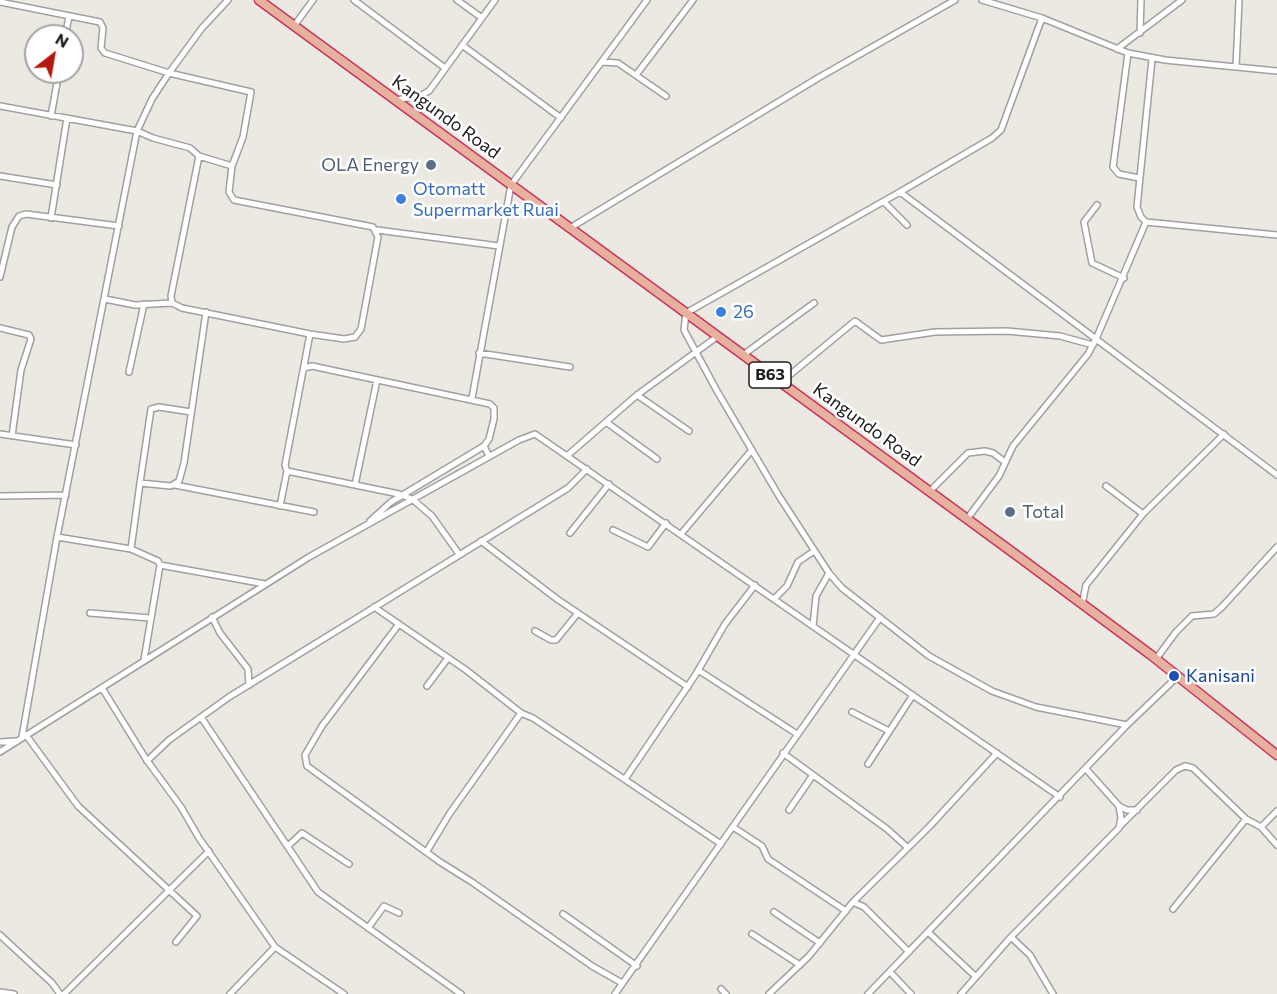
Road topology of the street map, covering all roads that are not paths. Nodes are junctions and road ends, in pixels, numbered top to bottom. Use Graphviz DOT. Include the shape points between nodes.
graph roads {
  1 [pos="228,0"];
  2 [pos="259,0"];
  3 [pos="313,0"];
  4 [pos="354,0"];
  5 [pos="457,0"];
  6 [pos="495,0"];
  7 [pos="647,0"];
  8 [pos="693,0"];
  9 [pos="955,0"];
  10 [pos="982,0"];
  11 [pos="1141,0"];
  12 [pos="1182,0"];
  13 [pos="1239,0"];
  14 [pos="0,2"];
  15 [pos="69,17"];
  16 [pos="482,18"];
  17 [pos="1042,18"];
  18 [pos="68,24"];
  19 [pos="294,26"];
  20 [pos="1140,33"];
  21 [pos="462,45"];
  22 [pos="1117,49"];
  23 [pos="1128,53"];
  24 [pos="1152,59"];
  25 [pos="602,62"];
  26 [pos="1236,67"];
  27 [pos="445,68"];
  28 [pos="1277,71"];
  29 [pos="169,73"];
  30 [pos="636,75"];
  31 [pos="57,84"];
  32 [pos="666,96"];
  33 [pos="395,100"];
  34 [pos="0,106"];
  35 [pos="51,116"];
  36 [pos="67,118"];
  37 [pos="561,118"];
  38 [pos="137,131"];
  39 [pos="199,156"];
  40 [pos="232,166"];
  41 [pos="0,176"];
  42 [pos="1140,177"];
  43 [pos="57,185"];
  44 [pos="511,185"];
  45 [pos="900,192"];
  46 [pos="884,202"];
  47 [pos="1097,205"];
  48 [pos="51,218"];
  49 [pos="1146,222"];
  50 [pos="908,225"];
  51 [pos="119,226"];
  52 [pos="569,229"];
  53 [pos="376,230"];
  54 [pos="1277,235"];
  55 [pos="499,246"];
  56 [pos="0,277"];
  57 [pos="1124,278"];
  58 [pos="105,299"];
  59 [pos="172,303"];
  60 [pos="814,303"];
  61 [pos="144,304"];
  62 [pos="206,312"];
  63 [pos="686,313"];
  64 [pos="0,328"];
  65 [pos="310,334"];
  66 [pos="718,336"];
  67 [pos="1095,342"];
  68 [pos="696,351"];
  69 [pos="479,353"];
  70 [pos="743,355"];
  71 [pos="306,358"];
  72 [pos="312,366"];
  73 [pos="570,367"];
  74 [pos="304,368"];
  75 [pos="129,372"];
  76 [pos="377,380"];
  77 [pos="780,383"];
  78 [pos="637,395"];
  79 [pos="472,398"];
  80 [pos="191,412"];
  81 [pos="606,422"];
  82 [pos="689,431"];
  83 [pos="0,434"];
  84 [pos="1224,434"];
  85 [pos="12,436"];
  86 [pos="76,445"];
  87 [pos="484,446"];
  88 [pos="751,451"];
  89 [pos="568,455"];
  90 [pos="489,456"];
  91 [pos="657,459"];
  92 [pos="1005,462"];
  93 [pos="588,469"];
  94 [pos="287,471"];
  95 [pos="1277,475"];
  96 [pos="141,483"];
  97 [pos="609,484"];
  98 [pos="175,485"];
  99 [pos="355,485"];
  100 [pos="1106,486"];
  101 [pos="929,492"];
  102 [pos="66,495"];
  103 [pos="0,496"];
  104 [pos="403,496"];
  105 [pos="412,499"];
  106 [pos="280,506"];
  107 [pos="314,512"];
  108 [pos="1143,514"];
  109 [pos="967,519"];
  110 [pos="666,524"];
  111 [pos="367,525"];
  112 [pos="613,530"];
  113 [pos="570,533"];
  114 [pos="681,534"];
  115 [pos="57,537"];
  116 [pos="481,541"];
  117 [pos="1277,546"];
  118 [pos="131,549"];
  119 [pos="814,551"];
  120 [pos="459,554"];
  121 [pos="160,565"];
  122 [pos="829,573"];
  123 [pos="265,584"];
  124 [pos="755,585"];
  125 [pos="774,599"];
  126 [pos="1082,605"];
  127 [pos="374,607"];
  128 [pos="90,613"];
  129 [pos="578,613"];
  130 [pos="212,617"];
  131 [pos="150,618"];
  132 [pos="879,619"];
  133 [pos="399,624"];
  134 [pos="813,626"];
  135 [pos="534,631"];
  136 [pos="854,655"];
  137 [pos="448,658"];
  138 [pos="1155,659"];
  139 [pos="144,660"];
  140 [pos="699,670"];
  141 [pos="1178,676"];
  142 [pos="249,685"];
  143 [pos="428,686"];
  144 [pos="687,687"];
  145 [pos="102,688"];
  146 [pos="913,695"];
  147 [pos="852,712"];
  148 [pos="520,713"];
  149 [pos="201,717"];
  150 [pos="1127,725"];
  151 [pos="889,731"];
  152 [pos="797,734"];
  153 [pos="21,738"];
  154 [pos="0,742"];
  155 [pos="0,752"];
  156 [pos="783,753"];
  157 [pos="996,753"];
  158 [pos="1277,755"];
  159 [pos="147,761"];
  160 [pos="868,764"];
  161 [pos="1086,769"];
  162 [pos="813,775"];
  163 [pos="625,779"];
  164 [pos="1060,797"];
  165 [pos="1119,807"];
  166 [pos="789,810"];
  167 [pos="1138,810"];
  168 [pos="1277,811"];
  169 [pos="1246,819"];
  170 [pos="733,827"];
  171 [pos="1261,827"];
  172 [pos="1119,828"];
  173 [pos="721,844"];
  174 [pos="1277,845"];
  175 [pos="288,846"];
  176 [pos="907,847"];
  177 [pos="208,851"];
  178 [pos="427,851"];
  179 [pos="349,864"];
  180 [pos="170,890"];
  181 [pos="853,902"];
  182 [pos="1173,909"];
  183 [pos="846,911"];
  184 [pos="774,912"];
  185 [pos="399,913"];
  186 [pos="563,914"];
  187 [pos="368,928"];
  188 [pos="928,932"];
  189 [pos="752,934"];
  190 [pos="0,935"];
  191 [pos="1011,937"];
  192 [pos="176,942"];
  193 [pos="820,943"];
  194 [pos="275,947"];
  195 [pos="909,952"];
  196 [pos="800,965"];
  197 [pos="637,966"];
  198 [pos="890,972"];
  199 [pos="975,976"];
  200 [pos="622,983"];
  201 [pos="335,989"];
  202 [pos="721,989"];
  203 [pos="967,991"];
  204 [pos="0,992"];
  205 [pos="773,992"];
  206 [pos="14,994"];
  207 [pos="62,994"];
  208 [pos="230,994"];
  209 [pos="330,994"];
  210 [pos="344,994"];
  211 [pos="461,994"];
  212 [pos="615,994"];
  213 [pos="726,994"];
  214 [pos="868,994"];
  215 [pos="911,994"];
  216 [pos="961,994"];
  217 [pos="1053,994"];
  1 -- 29 [label="street"];
  2 -- 19 [label="highway, Kangundo Road / B63"];
  3 -- 19 [label="street"];
  4 -- 27 [label="street"];
  5 -- 16 [label="street"];
  6 -- 16 [label="street"];
  7 -- 25 [label="street"];
  8 -- 30 [label="street"];
  9 -- 52 [label="street" via="808,83"];
  10 -- 17 [label="street"];
  11 -- 20 [label="street"];
  12 -- 20 [label="street"];
  13 -- 26 [label="street"];
  14 -- 15 [label="street"];
  15 -- 18 [label="street"];
  15 -- 29 [label="street" via="103,24 101,48 105,53"];
  16 -- 21 [label="street"];
  17 -- 22 [label="street"];
  17 -- 45 [label="street" via="1001,130"];
  19 -- 33 [label="highway, Kangundo Road / B63"];
  20 -- 22 [label="street"];
  21 -- 27 [label="street"];
  21 -- 37 [label="street"];
  22 -- 23 [label="street"];
  23 -- 24 [label="street"];
  23 -- 42 [label="street" via="1113,167 1119,174"];
  24 -- 26 [label="street"];
  24 -- 42 [label="street"];
  25 -- 30 [label="street" via="618,63"];
  25 -- 37 [label="street"];
  26 -- 28 [label="street"];
  27 -- 33 [label="street" via="425,94"];
  29 -- 38 [label="street"];
  29 -- 40 [label="street" via="251,92 243,137"];
  30 -- 32 [label="street"];
  31 -- 35 [label="street"];
  33 -- 44 [label="highway, Kangundo Road / B63"];
  34 -- 35 [label="street"];
  35 -- 36 [label="street"];
  36 -- 38 [label="street"];
  36 -- 43 [label="street"];
  37 -- 44 [label="street"];
  38 -- 39 [label="street" via="190,148"];
  38 -- 51 [label="street"];
  39 -- 40 [label="street"];
  39 -- 59 [label="street"];
  40 -- 53 [label="street" via="229,192 234,200"];
  41 -- 43 [label="street"];
  42 -- 49 [label="street" via="1137,207"];
  43 -- 48 [label="street"];
  44 -- 52 [label="highway, Kangundo Road / B63"];
  44 -- 55 [label="street"];
  45 -- 46 [label="street"];
  45 -- 67 [label="street"];
  46 -- 50 [label="street"];
  46 -- 63 [label="street"];
  47 -- 57 [label="street" via="1084,222 1092,263"];
  48 -- 51 [label="street"];
  48 -- 56 [label="street" via="26,214 15,220"];
  49 -- 54 [label="street"];
  49 -- 57 [label="street"];
  51 -- 58 [label="street"];
  52 -- 63 [label="highway, Kangundo Road / B63"];
  53 -- 55 [label="street"];
  53 -- 65 [label="street" via="378,237 358,333 350,339"];
  55 -- 69 [label="street"];
  57 -- 67 [label="street"];
  58 -- 61 [label="street"];
  58 -- 86 [label="street"];
  59 -- 61 [label="street"];
  59 -- 62 [label="street"];
  60 -- 70 [label="street"];
  61 -- 75 [label="street"];
  62 -- 65 [label="street"];
  62 -- 80 [label="street"];
  63 -- 66 [label="highway, Kangundo Road / B63"];
  63 -- 68 [label="street" via="684,330"];
  64 -- 85 [label="street" via="28,335 30,339 21,370"];
  65 -- 71 [label="street"];
  66 -- 68 [label="street"];
  66 -- 70 [label="highway, Kangundo Road / B63"];
  67 -- 77 [label="street" via="1007,331 935,332 881,340 855,321"];
  67 -- 84 [label="street"];
  67 -- 92 [label="street"];
  68 -- 78 [label="street"];
  68 -- 88 [label="street"];
  69 -- 73 [label="street"];
  69 -- 79 [label="street"];
  70 -- 77 [label="highway, Kangundo Road / B63"];
  71 -- 72 [label="street"];
  71 -- 74 [label="street"];
  72 -- 74 [label="street"];
  72 -- 76 [label="street"];
  74 -- 94 [label="street"];
  76 -- 79 [label="street"];
  76 -- 99 [label="street"];
  77 -- 101 [label="highway, Kangundo Road / B63"];
  78 -- 81 [label="street"];
  78 -- 82 [label="street"];
  79 -- 87 [label="street" via="494,408 489,439"];
  80 -- 96 [label="street" via="151,409"];
  80 -- 98 [label="street" via="184,463"];
  81 -- 89 [label="street"];
  81 -- 91 [label="street"];
  83 -- 85 [label="street"];
  84 -- 95 [label="street"];
  84 -- 108 [label="street"];
  85 -- 86 [label="street"];
  86 -- 102 [label="street"];
  87 -- 90 [label="street"];
  87 -- 104 [label="street"];
  88 -- 114 [label="street"];
  88 -- 119 [label="street"];
  89 -- 90 [label="street" via="535,434"];
  89 -- 93 [label="street"];
  90 -- 105 [label="street"];
  92 -- 101 [label="street" via="986,451 968,453"];
  92 -- 109 [label="street" via="999,477"];
  93 -- 97 [label="street"];
  93 -- 116 [label="street" via="568,489"];
  94 -- 99 [label="street"];
  94 -- 106 [label="street"];
  96 -- 98 [label="street"];
  96 -- 118 [label="street"];
  97 -- 110 [label="street"];
  97 -- 113 [label="street"];
  98 -- 106 [label="street"];
  99 -- 104 [label="street"];
  100 -- 108 [label="street"];
  101 -- 109 [label="highway, Kangundo Road / B63"];
  102 -- 103 [label="street"];
  102 -- 115 [label="street"];
  104 -- 105 [label="street"];
  104 -- 111 [label="street" via="380,510"];
  105 -- 111 [label="street"];
  105 -- 120 [label="street" via="432,516"];
  106 -- 107 [label="street"];
  108 -- 126 [label="street" via="1086,585"];
  109 -- 126 [label="highway, Kangundo Road / B63"];
  110 -- 112 [label="street" via="648,547"];
  110 -- 114 [label="street"];
  111 -- 123 [label="street"];
  114 -- 124 [label="street"];
  115 -- 118 [label="street"];
  115 -- 153 [label="street"];
  116 -- 120 [label="street"];
  116 -- 129 [label="street"];
  117 -- 138 [label="street" via="1222,607 1214,614 1192,615"];
  118 -- 121 [label="street" via="154,557"];
  119 -- 122 [label="street"];
  119 -- 125 [label="street" via="798,562 787,586"];
  120 -- 127 [label="street"];
  121 -- 123 [label="street"];
  121 -- 131 [label="street"];
  122 -- 132 [label="street"];
  122 -- 134 [label="street" via="816,596"];
  123 -- 130 [label="street"];
  124 -- 125 [label="street"];
  124 -- 140 [label="street" via="725,624"];
  125 -- 134 [label="street"];
  126 -- 138 [label="highway, Kangundo Road / B63"];
  127 -- 133 [label="street"];
  127 -- 142 [label="street"];
  128 -- 131 [label="street"];
  129 -- 135 [label="street" via="556,640"];
  129 -- 144 [label="street"];
  130 -- 139 [label="street"];
  130 -- 142 [label="street" via="248,669"];
  131 -- 139 [label="street"];
  132 -- 136 [label="street"];
  132 -- 150 [label="street" via="929,656 992,691 1036,707"];
  133 -- 137 [label="street"];
  133 -- 178 [label="street" via="322,726 305,762 309,769"];
  134 -- 136 [label="street"];
  136 -- 146 [label="street"];
  136 -- 152 [label="street"];
  137 -- 143 [label="street"];
  137 -- 148 [label="street"];
  138 -- 141 [label="highway, Kangundo Road / B63"];
  139 -- 145 [label="street"];
  140 -- 144 [label="street"];
  140 -- 152 [label="street"];
  141 -- 150 [label="street"];
  141 -- 158 [label="highway, Kangundo Road / B63"];
  142 -- 149 [label="street"];
  144 -- 163 [label="street"];
  145 -- 153 [label="street"];
  145 -- 159 [label="street"];
  146 -- 151 [label="street"];
  146 -- 157 [label="street"];
  147 -- 151 [label="street"];
  148 -- 163 [label="street"];
  148 -- 178 [label="street"];
  149 -- 159 [label="street"];
  149 -- 175 [label="street"];
  150 -- 161 [label="street"];
  151 -- 160 [label="street"];
  152 -- 156 [label="street"];
  153 -- 154 [label="street"];
  153 -- 155 [label="street"];
  153 -- 180 [label="street" via="78,806"];
  156 -- 162 [label="street"];
  156 -- 170 [label="street"];
  157 -- 164 [label="street"];
  157 -- 176 [label="street"];
  159 -- 177 [label="street" via="182,807"];
  161 -- 164 [label="street"];
  161 -- 165 [label="street"];
  162 -- 166 [label="street"];
  162 -- 176 [label="street"];
  163 -- 173 [label="street"];
  164 -- 188 [label="street"];
  165 -- 167 [label="street"];
  165 -- 172 [label="street"];
  167 -- 169 [label="street" via="1176,770 1185,766 1193,768"];
  167 -- 172 [label="street"];
  168 -- 171 [label="street"];
  169 -- 171 [label="street"];
  169 -- 182 [label="street"];
  170 -- 173 [label="street"];
  170 -- 183 [label="street" via="762,846 768,859"];
  171 -- 174 [label="street"];
  172 -- 191 [label="street"];
  173 -- 197 [label="street"];
  175 -- 179 [label="street" via="302,833"];
  175 -- 187 [label="street" via="318,892"];
  176 -- 181 [label="street"];
  177 -- 180 [label="street"];
  177 -- 194 [label="street"];
  178 -- 200 [label="street"];
  180 -- 192 [label="street" via="197,916"];
  180 -- 207 [label="street"];
  181 -- 183 [label="street"];
  181 -- 195 [label="street" via="864,907"];
  183 -- 193 [label="street"];
  184 -- 193 [label="street"];
  185 -- 187 [label="street" via="384,906"];
  186 -- 197 [label="street"];
  187 -- 211 [label="street"];
  188 -- 195 [label="street"];
  188 -- 199 [label="street"];
  189 -- 196 [label="street"];
  190 -- 207 [label="street"];
  191 -- 199 [label="street"];
  191 -- 217 [label="street" via="1043,973"];
  193 -- 196 [label="street"];
  194 -- 201 [label="street"];
  194 -- 208 [label="street"];
  195 -- 198 [label="street"];
  196 -- 205 [label="street"];
  197 -- 200 [label="street"];
  198 -- 214 [label="street"];
  198 -- 215 [label="street"];
  199 -- 203 [label="street"];
  200 -- 212 [label="street"];
  201 -- 209 [label="street"];
  201 -- 210 [label="street"];
  202 -- 213 [label="street"];
  203 -- 216 [label="street"];
  204 -- 206 [label="street"];
}
